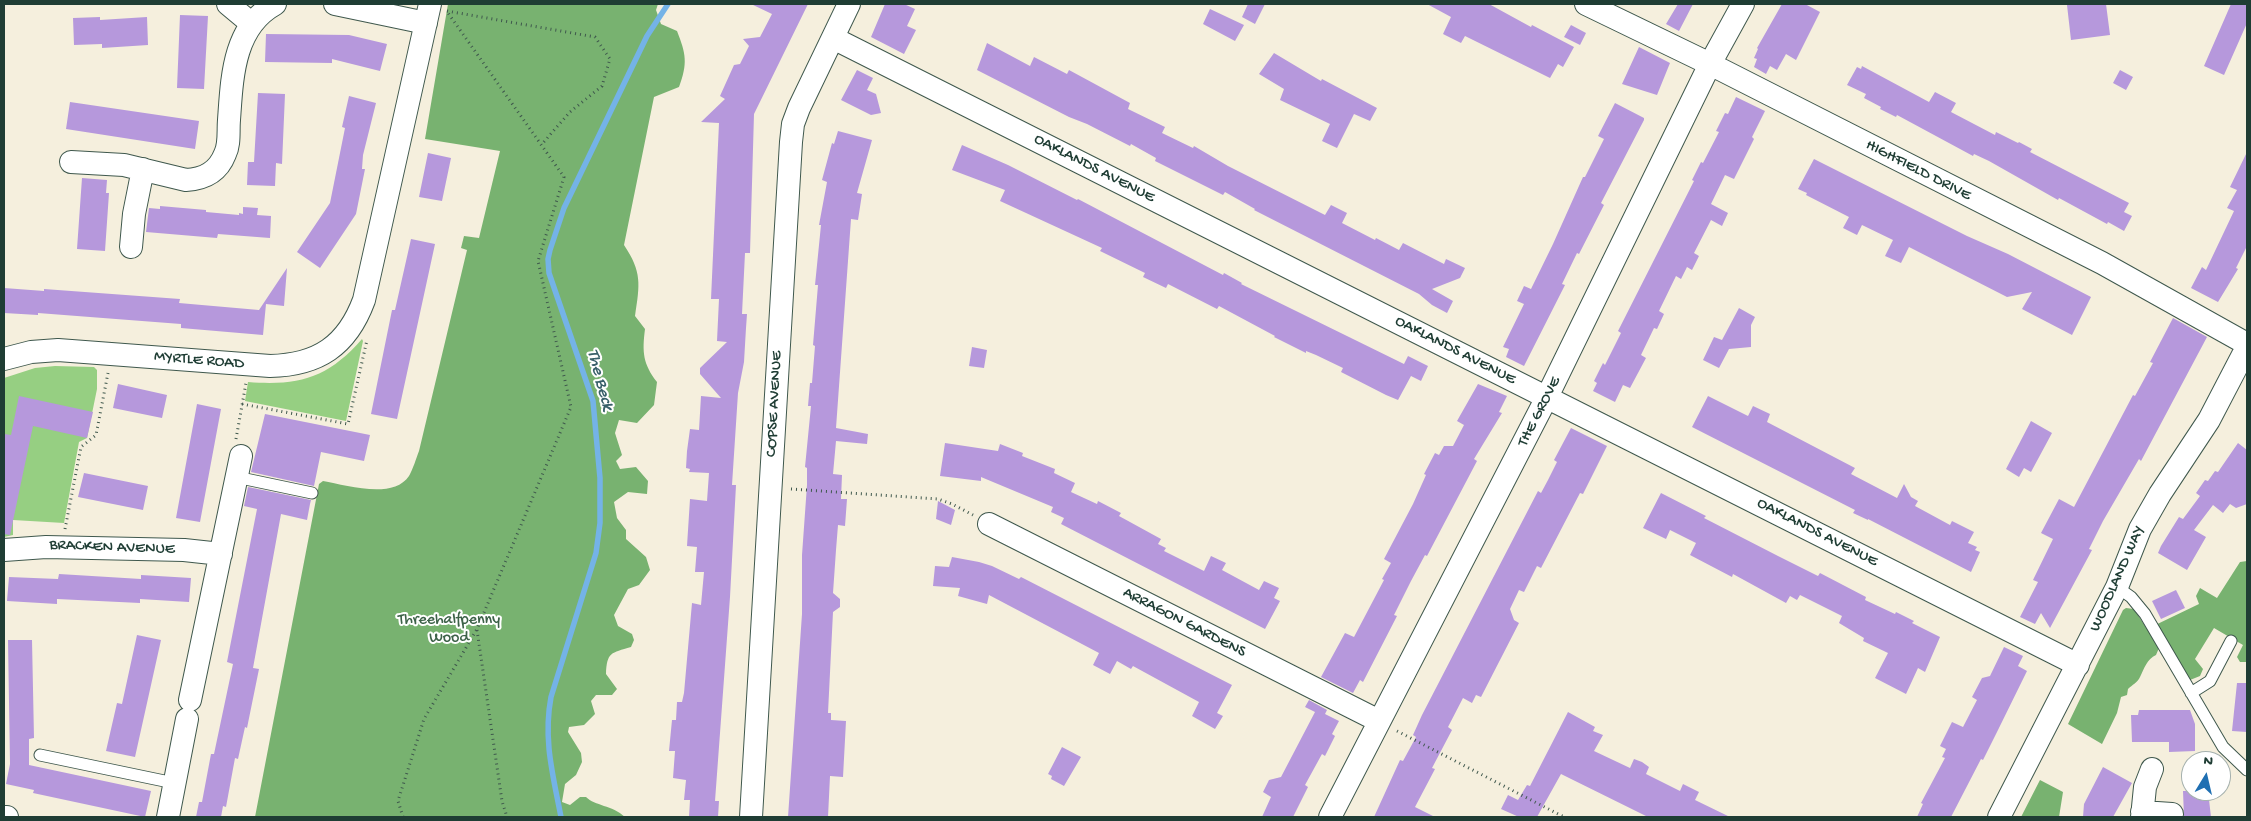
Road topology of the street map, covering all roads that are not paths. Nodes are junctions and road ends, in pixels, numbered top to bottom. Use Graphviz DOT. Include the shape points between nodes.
graph roads {
  1 [pos="228,4"];
  2 [pos="275,4"];
  3 [pos="336,4"];
  4 [pos="849,4"];
  5 [pos="1586,4"];
  6 [pos="1743,4"];
  7 [pos="433,11"];
  8 [pos="252,24"];
  9 [pos="833,38"];
  10 [pos="1710,64"];
  11 [pos="71,162"];
  12 [pos="142,169"];
  13 [pos="131,247"];
  14 [pos="2247,346"];
  15 [pos="4,359"];
  16 [pos="1547,397"];
  17 [pos="240,456"];
  18 [pos="236,477"];
  19 [pos="312,493"];
  20 [pos="989,524"];
  21 [pos="4,550"];
  22 [pos="221,554"];
  23 [pos="2117,587"];
  24 [pos="2231,641"];
  25 [pos="2078,665"];
  26 [pos="2191,694"];
  27 [pos="1379,721"];
  28 [pos="40,755"];
  29 [pos="2152,769"];
  30 [pos="2247,770"];
  31 [pos="174,783"];
  32 [pos="2172,814"];
  33 [pos="2142,815"];
  34 [pos="168,817"];
  35 [pos="751,817"];
  36 [pos="1330,817"];
  37 [pos="1999,817"];
  1 -- 8 [label="street"];
  2 -- 8 [label="street"];
  3 -- 7 [label="street"];
  4 -- 9 [label="street, COPSE AVENUE"];
  5 -- 10 [label="street, HIGHFIELD DRIVE"];
  6 -- 10 [label="street, THE GROVE"];
  7 -- 15 [label="street, MYRTLE ROAD" via="363,304 341,338 322,355 286,366 44,351"];
  8 -- 12 [label="street" via="235,62 228,144 218,168 203,177 186,180"];
  9 -- 16 [label="street, OAKLANDS AVENUE"];
  9 -- 35 [label="street, COPSE AVENUE" via="802,102 792,131"];
  10 -- 14 [label="street, HIGHFIELD DRIVE" via="2102,263"];
  10 -- 16 [label="street, THE GROVE"];
  11 -- 12 [label="street" via="107,163"];
  12 -- 13 [label="street"];
  14 -- 23 [label="street, WOODLAND WAY" via="2209,420 2140,529"];
  16 -- 25 [label="street, OAKLANDS AVENUE"];
  16 -- 27 [label="street, THE GROVE"];
  17 -- 18 [label="street"];
  18 -- 19 [label="lane"];
  18 -- 22 [label="street"];
  20 -- 27 [label="street, ARRAGON GARDENS"];
  21 -- 22 [label="street, BRACKEN AVENUE" via="32,546"];
  22 -- 31 [label="street"];
  23 -- 25 [label="street, WOODLAND WAY"];
  23 -- 26 [label="lane" via="2131,597 2145,614"];
  24 -- 26 [label="lane" via="2210,680"];
  25 -- 37 [label="street, WOODLAND WAY"];
  26 -- 30 [label="lane" via="2223,747"];
  27 -- 36 [label="street, THE GROVE"];
  28 -- 31 [label="lane"];
  29 -- 33 [label="street" via="2145,787"];
  31 -- 34 [label="street"];
  32 -- 33 [label="street"];
}
